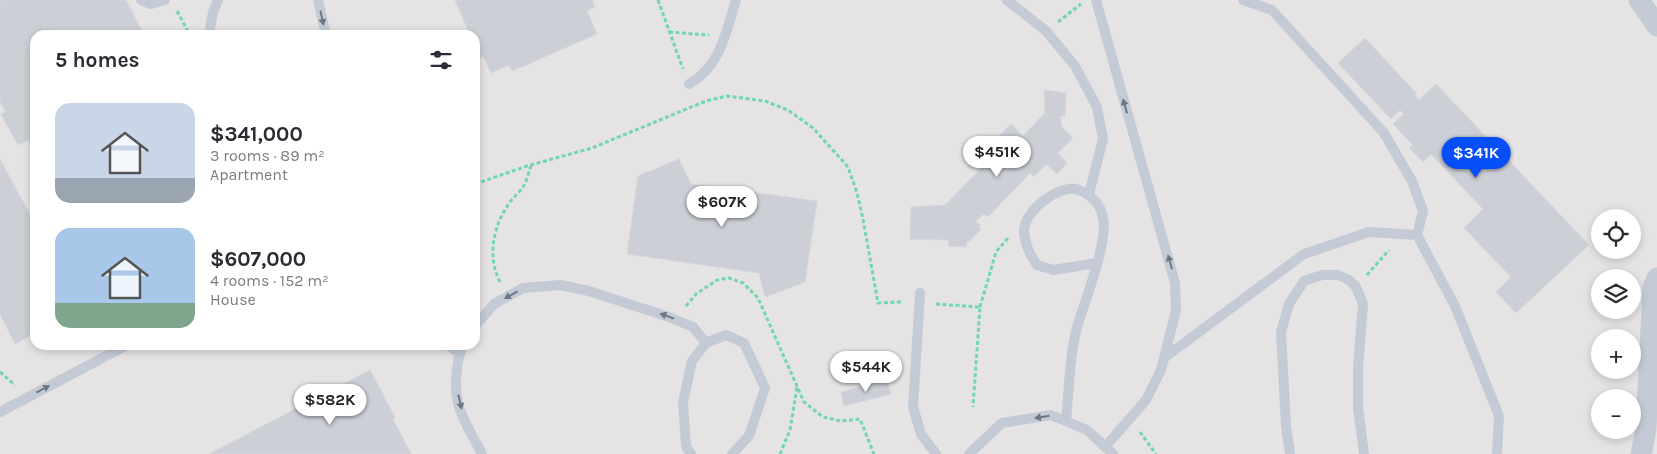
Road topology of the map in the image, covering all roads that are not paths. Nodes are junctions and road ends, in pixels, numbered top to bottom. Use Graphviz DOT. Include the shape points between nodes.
graph roads {
  1 [pos="141,0"];
  2 [pos="165,0"];
  3 [pos="218,0"];
  4 [pos="318,0"];
  5 [pos="736,0"];
  6 [pos="1007,0"];
  7 [pos="1096,0"];
  8 [pos="1243,0"];
  9 [pos="1639,0"];
  10 [pos="1657,26"];
  11 [pos="210,30"];
  12 [pos="325,30"];
  13 [pos="689,84"];
  14 [pos="1089,194"];
  15 [pos="1417,235"];
  16 [pos="1097,263"];
  17 [pos="1657,278"];
  18 [pos="920,298"];
  19 [pos="480,320"];
  20 [pos="706,343"];
  21 [pos="118,350"];
  22 [pos="461,350"];
  23 [pos="1164,358"];
  24 [pos="0,412"];
  25 [pos="1066,421"];
  26 [pos="1105,446"];
  27 [pos="482,454"];
  28 [pos="691,454"];
  29 [pos="732,454"];
  30 [pos="936,454"];
  31 [pos="969,454"];
  32 [pos="1113,454"];
  33 [pos="1290,454"];
  34 [pos="1364,454"];
  35 [pos="1497,454"];
  36 [pos="1641,454"];
  1 -- 2 [label="lane" via="151,4"];
  3 -- 11 [label="lane"];
  4 -- 12 [label="lane, one-way"];
  5 -- 13 [label="lane" via="717,58 702,76"];
  6 -- 14 [label="lane" via="1046,31 1075,66 1097,107 1102,139"];
  23 -- 7 [label="lane, one-way" via="1176,310 1175,283"];
  8 -- 15 [label="lane" via="1272,10 1384,132 1412,181 1423,211"];
  9 -- 10 [label="street"];
  14 -- 16 [label="lane" via="1104,218"];
  14 -- 16 [label="lane" via="1074,188 1052,194 1034,207 1024,229 1027,250 1037,265 1054,270"];
  15 -- 23 [label="lane" via="1369,232 1304,254"];
  15 -- 35 [label="lane" via="1454,306 1499,416"];
  16 -- 25 [label="lane" via="1076,332"];
  17 -- 36 [label="street" via="1653,287 1646,430"];
  18 -- 30 [label="lane" via="914,407 922,434"];
  20 -- 19 [label="lane, one-way" via="693,327 669,317 589,291 560,286 523,288 494,304"];
  20 -- 28 [label="lane" via="692,361 683,402 686,446"];
  20 -- 29 [label="lane" via="726,335 744,343 765,388 749,436"];
  24 -- 21 [label="lane, one-way"];
  22 -- 27 [label="lane, one-way" via="456,378 458,404"];
  23 -- 26 [label="lane" via="1146,400"];
  25 -- 26 [label="lane" via="1087,430"];
  25 -- 31 [label="lane, one-way" via="1050,415 1002,423"];
  26 -- 32 [label="lane"];
  33 -- 34 [label="lane" via="1281,332 1289,304 1304,281 1322,275 1338,275 1349,280 1356,287 1363,304 1358,408"];
}
